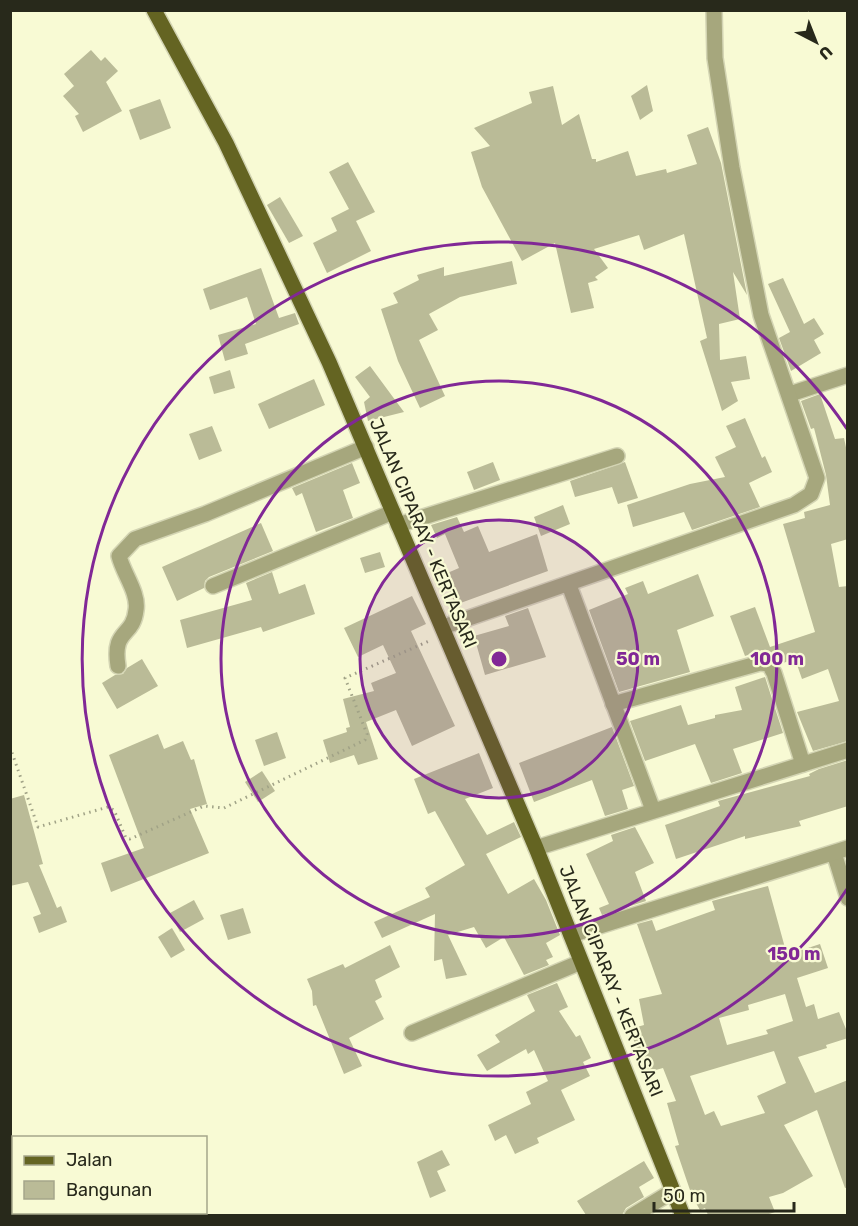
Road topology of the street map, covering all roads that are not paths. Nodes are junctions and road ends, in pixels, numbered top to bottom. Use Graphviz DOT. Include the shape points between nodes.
graph roads {
  1 [pos="154,10"];
  2 [pos="714,10"];
  3 [pos="848,375"];
  4 [pos="790,394"];
  5 [pos="366,447"];
  6 [pos="617,456"];
  7 [pos="395,518"];
  8 [pos="569,585"];
  9 [pos="213,586"];
  10 [pos="444,631"];
  11 [pos="118,666"];
  12 [pos="613,705"];
  13 [pos="848,750"];
  14 [pos="803,764"];
  15 [pos="653,810"];
  16 [pos="536,848"];
  17 [pos="841,851"];
  18 [pos="848,898"];
  19 [pos="571,935"];
  20 [pos="581,962"];
  21 [pos="412,1033"];
  22 [pos="673,1191"];
  23 [pos="632,1215"];
  24 [pos="683,1215"];
  1 -- 5 [label="main road, JALAN CIPARAY - KERTASARI" via="255,202"];
  2 -- 4 [label="street" via="715,58 757,292 775,360"];
  3 -- 4 [label="street"];
  4 -- 8 [label="street" via="817,477 811,494 804,500"];
  5 -- 7 [label="main road, JALAN CIPARAY - KERTASARI"];
  5 -- 11 [label="street" via="135,539 124,548 119,556 136,599 136,611 115,648"];
  6 -- 7 [label="street"];
  7 -- 9 [label="street"];
  7 -- 10 [label="main road, JALAN CIPARAY - KERTASARI"];
  8 -- 10 [label="street"];
  8 -- 12 [label="street"];
  10 -- 16 [label="main road, JALAN CIPARAY - KERTASARI"];
  12 -- 14 [label="street" via="760,663 769,664"];
  12 -- 15 [label="street"];
  13 -- 14 [label="street"];
  14 -- 15 [label="street"];
  15 -- 16 [label="street"];
  16 -- 19 [label="main road, JALAN CIPARAY - KERTASARI"];
  17 -- 18 [label="street"];
  17 -- 19 [label="street"];
  19 -- 20 [label="main road, JALAN CIPARAY - KERTASARI"];
  20 -- 21 [label="street"];
  20 -- 22 [label="main road, JALAN CIPARAY - KERTASARI"];
  22 -- 23 [label="street"];
  22 -- 24 [label="main road, JALAN CIPARAY - KERTASARI"];
}
